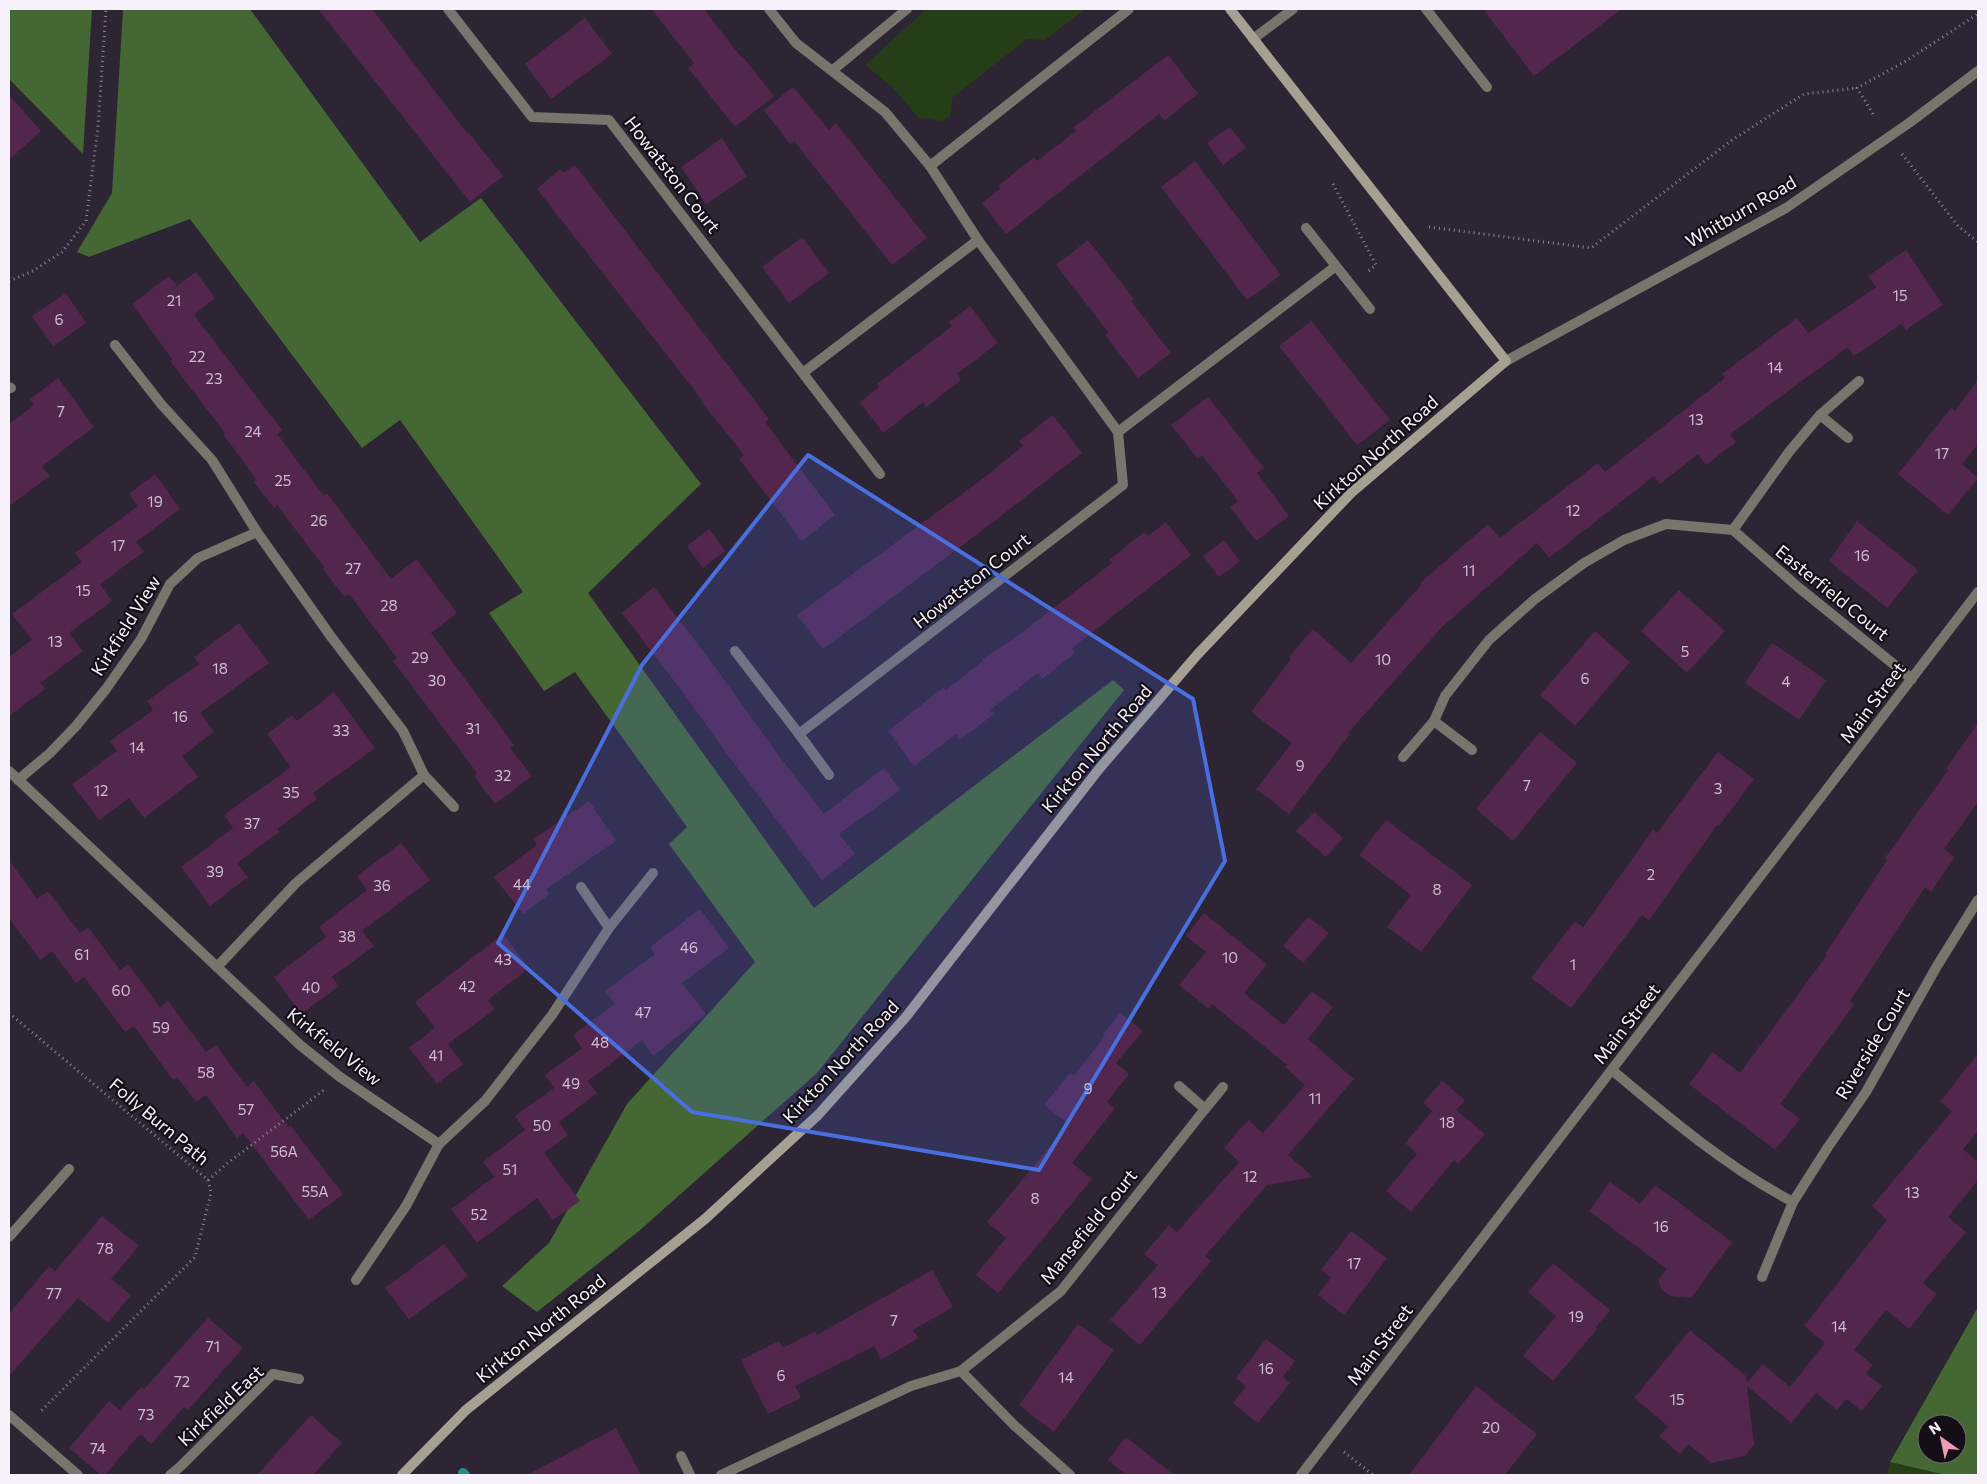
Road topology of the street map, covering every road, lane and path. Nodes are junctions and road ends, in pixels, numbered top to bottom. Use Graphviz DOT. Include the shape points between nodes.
graph roads {
  1 [pos="106,9"];
  2 [pos="448,9"];
  3 [pos="769,9"];
  4 [pos="908,9"];
  5 [pos="1129,9"];
  6 [pos="1230,9"];
  7 [pos="1293,9"];
  8 [pos="1426,9"];
  9 [pos="1978,14"];
  10 [pos="1253,39"];
  11 [pos="833,70"];
  12 [pos="1978,71"];
  13 [pos="1487,87"];
  14 [pos="1858,88"];
  15 [pos="1873,114"];
  16 [pos="1902,153"];
  17 [pos="930,166"];
  18 [pos="1332,184"];
  19 [pos="1425,227"];
  20 [pos="1306,228"];
  21 [pos="978,240"];
  22 [pos="1978,242"];
  23 [pos="1336,266"];
  24 [pos="9,281"];
  25 [pos="1350,285"];
  26 [pos="1370,309"];
  27 [pos="115,346"];
  28 [pos="1506,361"];
  29 [pos="804,372"];
  30 [pos="1859,381"];
  31 [pos="1820,416"];
  32 [pos="1118,432"];
  33 [pos="1848,438"];
  34 [pos="880,474"];
  35 [pos="1733,530"];
  36 [pos="257,532"];
  37 [pos="1978,592"];
  38 [pos="735,651"];
  39 [pos="1912,679"];
  40 [pos="1434,721"];
  41 [pos="799,734"];
  42 [pos="1472,750"];
  43 [pos="1404,757"];
  44 [pos="9,771"];
  45 [pos="424,774"];
  46 [pos="829,774"];
  47 [pos="18,780"];
  48 [pos="454,807"];
  49 [pos="653,873"];
  50 [pos="581,887"];
  51 [pos="1978,900"];
  52 [pos="609,928"];
  53 [pos="217,967"];
  54 [pos="9,1013"];
  55 [pos="1612,1070"];
  56 [pos="340,1077"];
  57 [pos="1179,1086"];
  58 [pos="1223,1087"];
  59 [pos="1205,1109"];
  60 [pos="439,1144"];
  61 [pos="69,1169"];
  62 [pos="208,1180"];
  63 [pos="1793,1202"];
  64 [pos="9,1237"];
  65 [pos="1762,1277"];
  66 [pos="356,1280"];
  67 [pos="961,1371"];
  68 [pos="299,1379"];
  69 [pos="9,1415"];
  70 [pos="24,1428"];
  71 [pos="1329,1439"];
  72 [pos="681,1456"];
  73 [pos="78,1475"];
  74 [pos="170,1475"];
  75 [pos="402,1475"];
  76 [pos="690,1475"];
  77 [pos="721,1475"];
  78 [pos="1070,1475"];
  79 [pos="1301,1475"];
  80 [pos="1373,1475"];
  1 -- 24 [label="path" via="98,127 86,221 62,252 33,271"];
  2 -- 29 [label="street, Howatston Court" via="532,117 608,120"];
  3 -- 11 [label="street" via="796,43"];
  4 -- 11 [label="street"];
  5 -- 17 [label="street"];
  6 -- 10 [label="main road"];
  7 -- 10 [label="street"];
  8 -- 13 [label="street"];
  9 -- 14 [label="path"];
  10 -- 28 [label="main road"];
  11 -- 17 [label="street" via="885,112"];
  12 -- 28 [label="street, Whitburn Road" via="1786,208"];
  14 -- 15 [label="path"];
  14 -- 19 [label="path" via="1804,94 1732,140 1591,248"];
  16 -- 22 [label="path" via="1958,226"];
  17 -- 21 [label="street"];
  18 -- 25 [label="path" via="1376,265"];
  20 -- 23 [label="street"];
  21 -- 29 [label="street"];
  21 -- 32 [label="street"];
  23 -- 25 [label="street"];
  23 -- 32 [label="street"];
  25 -- 26 [label="street"];
  27 -- 36 [label="street" via="161,404 212,460"];
  28 -- 75 [label="main road, Kirkton North Road" via="1351,493 1197,655 1099,769 905,1018 818,1115 705,1219 466,1410"];
  29 -- 34 [label="street, Howatston Court"];
  30 -- 31 [label="street"];
  31 -- 33 [label="street"];
  31 -- 35 [label="street" via="1789,452"];
  32 -- 41 [label="street, Howatston Court" via="1123,486"];
  35 -- 39 [label="street, Easterfield Court" via="1798,588"];
  35 -- 40 [label="street" via="1666,524 1624,540 1584,563 1535,599 1489,640 1446,696"];
  36 -- 45 [label="street" via="402,731"];
  36 -- 47 [label="street, Kirkfield View" via="198,558 170,584 141,639 106,689 63,740"];
  37 -- 39 [label="street, Main Street"];
  38 -- 41 [label="street"];
  39 -- 55 [label="street, Main Street"];
  40 -- 42 [label="street"];
  40 -- 43 [label="street"];
  41 -- 46 [label="street"];
  44 -- 47 [label="street, Kirkfield View"];
  45 -- 48 [label="street"];
  45 -- 53 [label="street" via="296,883"];
  47 -- 53 [label="street, Kirkfield View"];
  49 -- 52 [label="street"];
  50 -- 52 [label="street"];
  51 -- 63 [label="street, Riverside Court" via="1866,1092"];
  52 -- 60 [label="street" via="552,1015 485,1101"];
  53 -- 56 [label="street, Kirkfield View" via="300,1045"];
  54 -- 62 [label="path, Folly Burn Path"];
  55 -- 63 [label="street" via="1758,1184"];
  55 -- 71 [label="street, Main Street"];
  56 -- 60 [label="street, Kirkfield View"];
  56 -- 62 [label="path"];
  57 -- 59 [label="street"];
  58 -- 59 [label="street, Mansefield Court"];
  59 -- 67 [label="street, Mansefield Court" via="1061,1291"];
  60 -- 66 [label="street" via="406,1206"];
  61 -- 64 [label="street"];
  62 -- 70 [label="path, Folly Burn Path" via="211,1193 195,1257"];
  63 -- 65 [label="street, Riverside Court"];
  67 -- 77 [label="street, Mansefield Court" via="911,1386"];
  67 -- 78 [label="street" via="1015,1426"];
  68 -- 74 [label="street, Kirkfield East" via="273,1374"];
  69 -- 70 [label="street"];
  70 -- 73 [label="street"];
  71 -- 79 [label="street, Main Street"];
  71 -- 80 [label="path"];
  72 -- 76 [label="street"];
}
